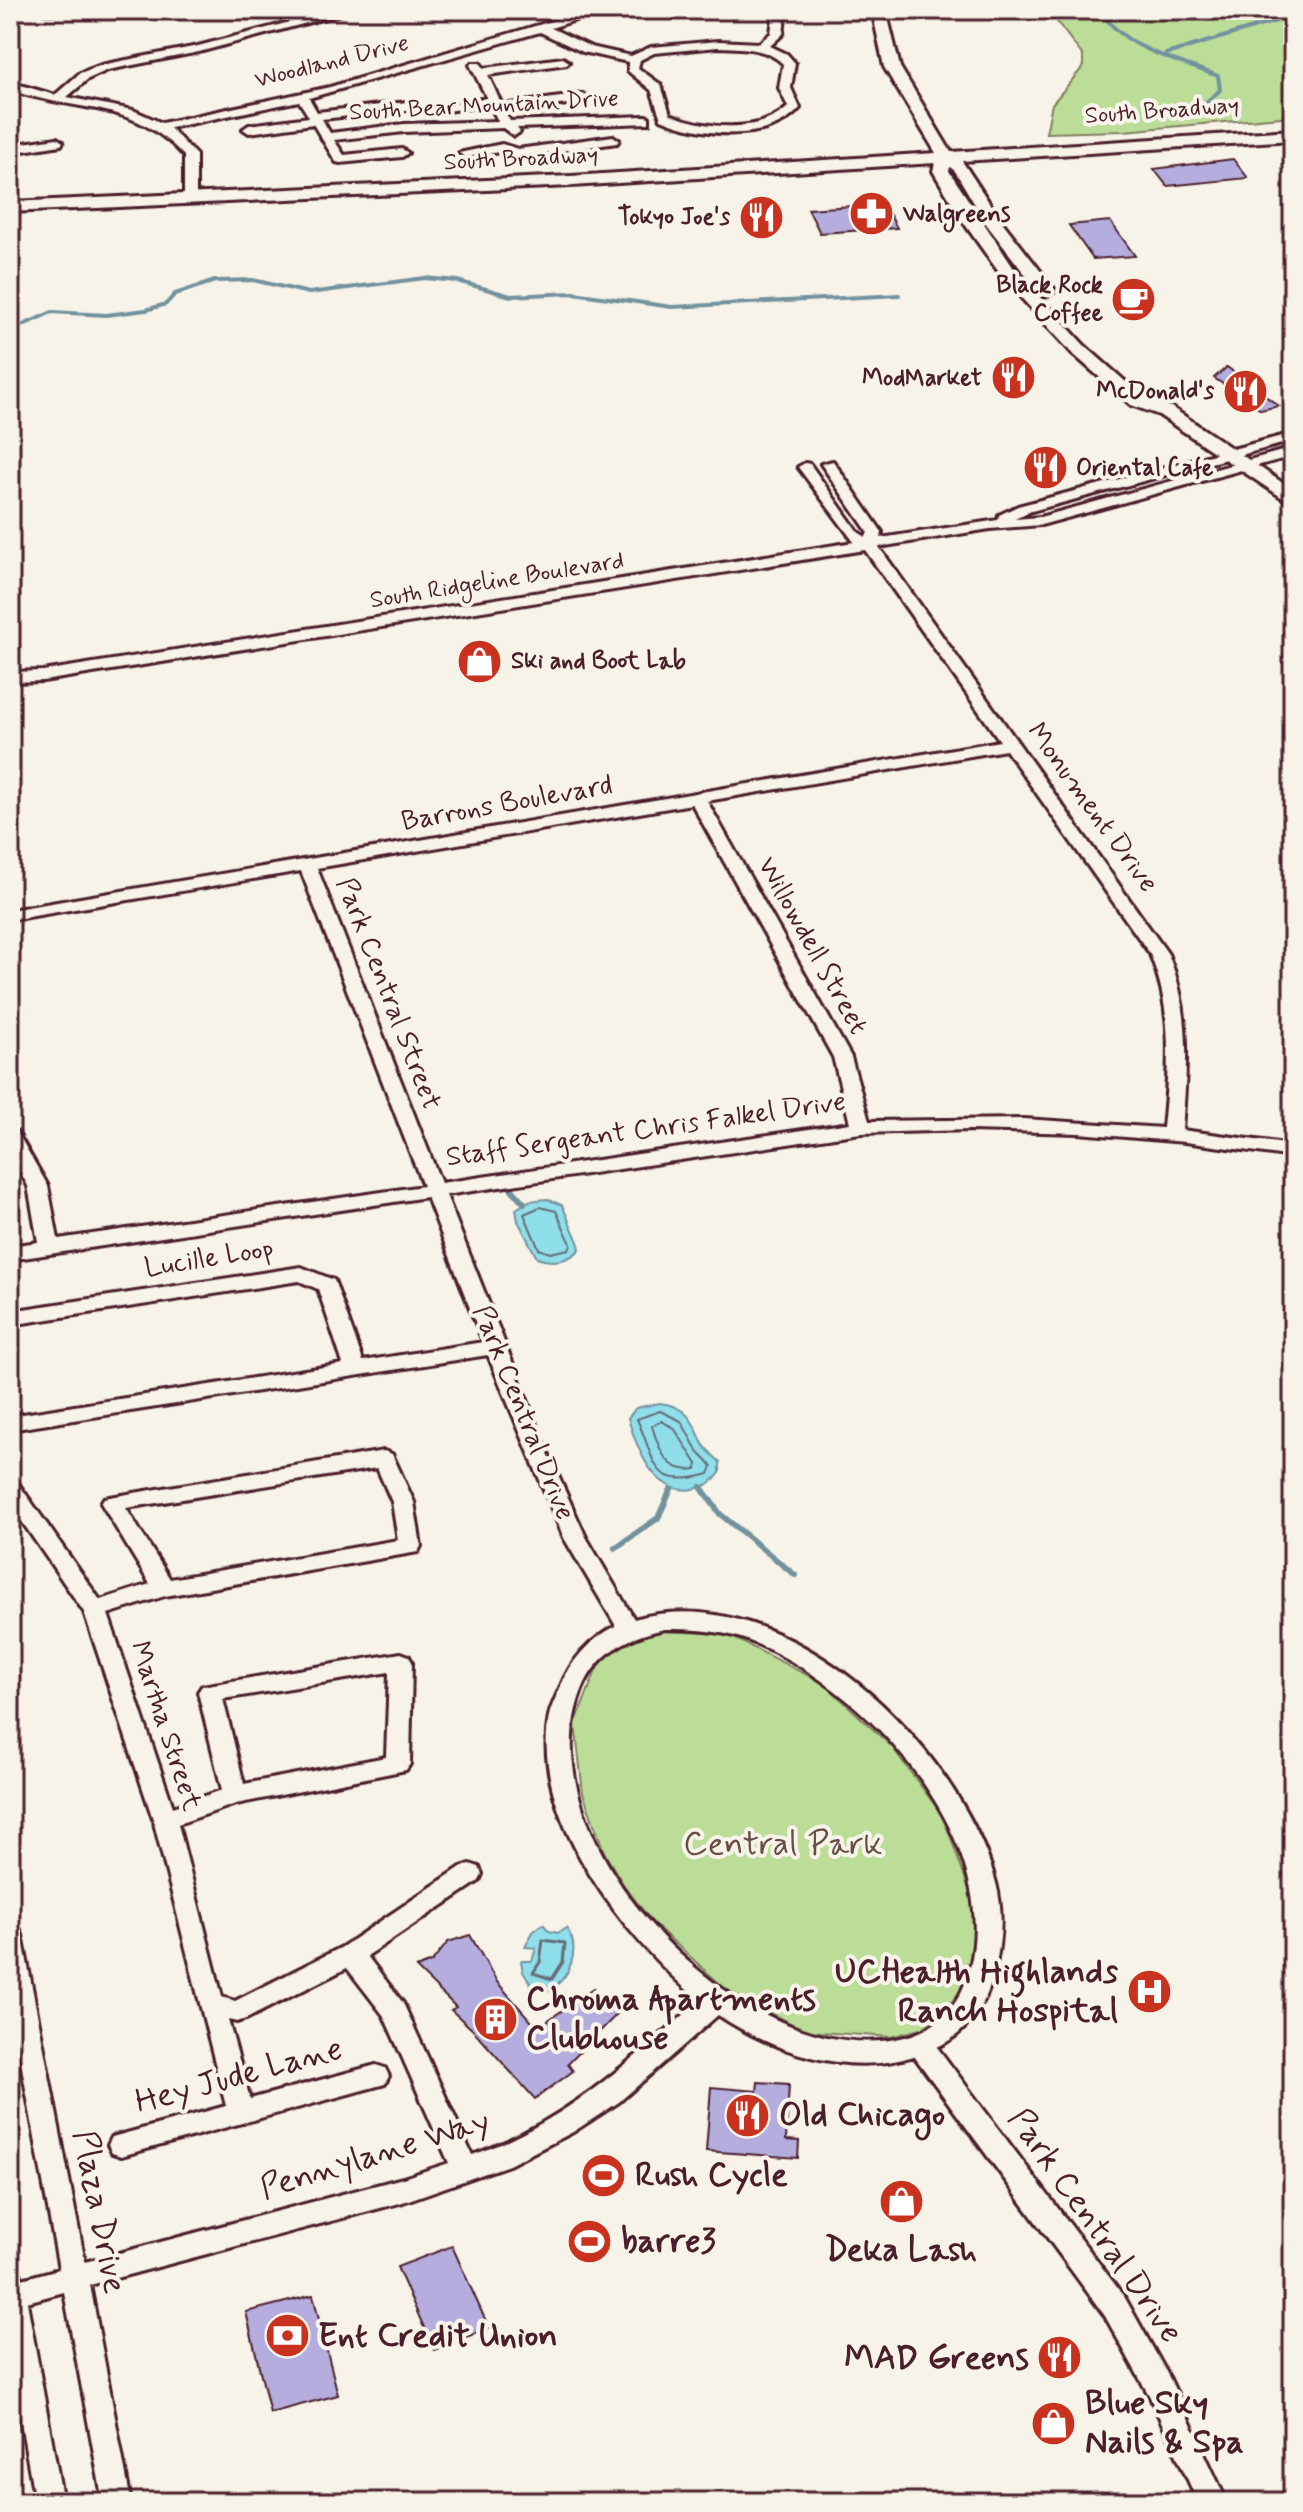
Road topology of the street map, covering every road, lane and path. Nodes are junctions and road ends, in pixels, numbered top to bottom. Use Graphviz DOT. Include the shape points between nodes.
graph roads {
  1 [pos="18,10"];
  2 [pos="45,10"];
  3 [pos="131,10"];
  4 [pos="349,10"];
  5 [pos="601,10"];
  6 [pos="780,10"];
  7 [pos="879,10"];
  8 [pos="10,21"];
  9 [pos="547,26"];
  10 [pos="761,48"];
  11 [pos="636,58"];
  12 [pos="563,62"];
  13 [pos="10,86"];
  14 [pos="301,95"];
  15 [pos="59,98"];
  16 [pos="583,98"];
  17 [pos="495,105"];
  18 [pos="407,106"];
  19 [pos="432,109"];
  20 [pos="316,118"];
  21 [pos="645,120"];
  22 [pos="1293,124"];
  23 [pos="504,125"];
  24 [pos="164,126"];
  25 [pos="249,129"];
  26 [pos="1293,135"];
  27 [pos="327,137"];
  28 [pos="613,140"];
  29 [pos="57,142"];
  30 [pos="10,149"];
  31 [pos="1034,149"];
  32 [pos="510,151"];
  33 [pos="402,153"];
  34 [pos="465,153"];
  35 [pos="945,155"];
  36 [pos="190,199"];
  37 [pos="10,207"];
  38 [pos="1293,437"];
  39 [pos="1293,452"];
  40 [pos="1231,460"];
  41 [pos="828,464"];
  42 [pos="805,467"];
  43 [pos="1293,499"];
  44 [pos="871,547"];
  45 [pos="10,677"];
  46 [pos="1012,744"];
  47 [pos="697,798"];
  48 [pos="307,865"];
  49 [pos="10,915"];
  50 [pos="861,1127"];
  51 [pos="1172,1133"];
  52 [pos="10,1136"];
  53 [pos="1293,1151"];
  54 [pos="433,1189"];
  55 [pos="49,1246"];
  56 [pos="10,1253"];
  57 [pos="10,1318"];
  58 [pos="496,1347"];
  59 [pos="355,1369"];
  60 [pos="10,1423"];
  61 [pos="10,1488"];
  62 [pos="164,1588"];
  63 [pos="95,1610"];
  64 [pos="628,1628"];
  65 [pos="235,1795"];
  66 [pos="165,1819"];
  67 [pos="470,1874"];
  68 [pos="10,1935"];
  69 [pos="351,1954"];
  70 [pos="717,2001"];
  71 [pos="211,2005"];
  72 [pos="921,2045"];
  73 [pos="376,2076"];
  74 [pos="241,2114"];
  75 [pos="121,2145"];
  76 [pos="465,2170"];
  77 [pos="75,2276"];
  78 [pos="11,2290"];
  79 [pos="49,2502"];
  80 [pos="117,2502"];
  81 [pos="1213,2502"];
  1 -- 8 [label="street"];
  2 -- 3 [label="street"];
  4 -- 15 [label="street" via="105,67 84,76"];
  5 -- 9 [label="street, Woodland Drive"];
  6 -- 10 [label="street" via="777,34"];
  7 -- 35 [label="main road" via="892,67"];
  9 -- 11 [label="street" via="587,50"];
  9 -- 14 [label="street, Woodland Drive"];
  10 -- 11 [label="street" via="703,44 651,50"];
  10 -- 11 [label="street" via="789,63 785,88 794,108 789,116 762,125 704,129 673,121 662,111 657,88 632,69"];
  12 -- 17 [label="street" via="479,68"];
  13 -- 15 [label="street"];
  14 -- 20 [label="street, South Bear Mountain Drive"];
  14 -- 24 [label="street, Woodland Drive"];
  15 -- 24 [label="street" via="121,109"];
  16 -- 17 [label="street"];
  17 -- 19 [label="street"];
  17 -- 23 [label="street"];
  18 -- 20 [label="street"];
  20 -- 25 [label="street"];
  20 -- 27 [label="street, South Bear Mountain Drive"];
  21 -- 23 [label="street, South Bear Mountain Drive"];
  22 -- 31 [label="main road, South Broadway" via="1072,141"];
  23 -- 27 [label="street, South Bear Mountain Drive"];
  23 -- 32 [label="street" via="522,149"];
  24 -- 36 [label="street" via="190,155"];
  26 -- 31 [label="main road, South Broadway" via="1081,151"];
  27 -- 33 [label="street" via="340,159"];
  28 -- 32 [label="street"];
  29 -- 30 [label="street"];
  31 -- 35 [label="main road, South Broadway"];
  32 -- 34 [label="street"];
  35 -- 36 [label="main road, South Broadway" via="571,181"];
  35 -- 40 [label="main road" via="961,168 1030,272 1099,345 1160,399 1165,411"];
  36 -- 37 [label="main road, South Broadway"];
  38 -- 40 [label="street"];
  39 -- 40 [label="street"];
  40 -- 43 [label="main road"];
  40 -- 44 [label="street, South Ridgeline Boulevard" via="1041,521"];
  41 -- 44 [label="street, Monument Drive" via="875,532"];
  42 -- 44 [label="street, Monument Drive" via="853,535"];
  44 -- 45 [label="street, South Ridgeline Boulevard"];
  44 -- 46 [label="street, Monument Drive"];
  46 -- 47 [label="street, Barrons Boulevard"];
  46 -- 51 [label="street, Monument Drive" via="1167,969 1180,1032"];
  47 -- 48 [label="street, Barrons Boulevard"];
  47 -- 50 [label="street, Willowdell Street" via="842,1057"];
  48 -- 49 [label="street, Barrons Boulevard"];
  48 -- 54 [label="street, Park Central Street"];
  50 -- 51 [label="street, Staff Sergeant Chris Falkel Drive" via="991,1123"];
  50 -- 54 [label="street, Staff Sergeant Chris Falkel Drive"];
  51 -- 53 [label="street, Staff Sergeant Chris Falkel Drive"];
  52 -- 55 [label="street" via="38,1186"];
  54 -- 55 [label="street, Staff Sergeant Chris Falkel Drive"];
  54 -- 58 [label="street, Park Central Drive"];
  55 -- 56 [label="street, Staff Sergeant Chris Falkel Drive"];
  57 -- 59 [label="street, Lucille Loop" via="301,1274 327,1285"];
  58 -- 59 [label="street"];
  58 -- 64 [label="street, Park Central Drive" via="575,1538"];
  59 -- 60 [label="street"];
  61 -- 63 [label="street, Martha Street"];
  62 -- 62 [label="street" via="410,1546 403,1502 384,1459 112,1503"];
  62 -- 63 [label="street"];
  63 -- 66 [label="street, Martha Street"];
  64 -- 70 [label="street" via="589,1658 566,1696 559,1739 565,1786 577,1825 606,1878 663,1951"];
  64 -- 72 [label="street" via="694,1621 769,1640 851,1690 930,1772 970,1847 991,1924 984,1972 974,1997 957,2020"];
  65 -- 65 [label="street" via="398,1764 401,1662 210,1692"];
  65 -- 66 [label="street"];
  66 -- 71 [label="street, Martha Street"];
  67 -- 69 [label="street"];
  68 -- 77 [label="street, Plaza Drive"];
  69 -- 71 [label="street" via="237,2012"];
  69 -- 76 [label="street" via="394,2010"];
  70 -- 72 [label="street" via="771,2031 827,2048 867,2053"];
  70 -- 76 [label="street, Pennylane Way" via="579,2115 520,2148"];
  71 -- 74 [label="street, Martha Street"];
  72 -- 81 [label="street, Park Central Drive" via="1115,2307"];
  73 -- 74 [label="street, Hey Jude Lane"];
  74 -- 75 [label="street, Hey Jude Lane"];
  76 -- 77 [label="street, Pennylane Way"];
  77 -- 78 [label="street, Pennylane Way"];
  77 -- 80 [label="street, Plaza Drive"];
  78 -- 79 [label="street"];
}
